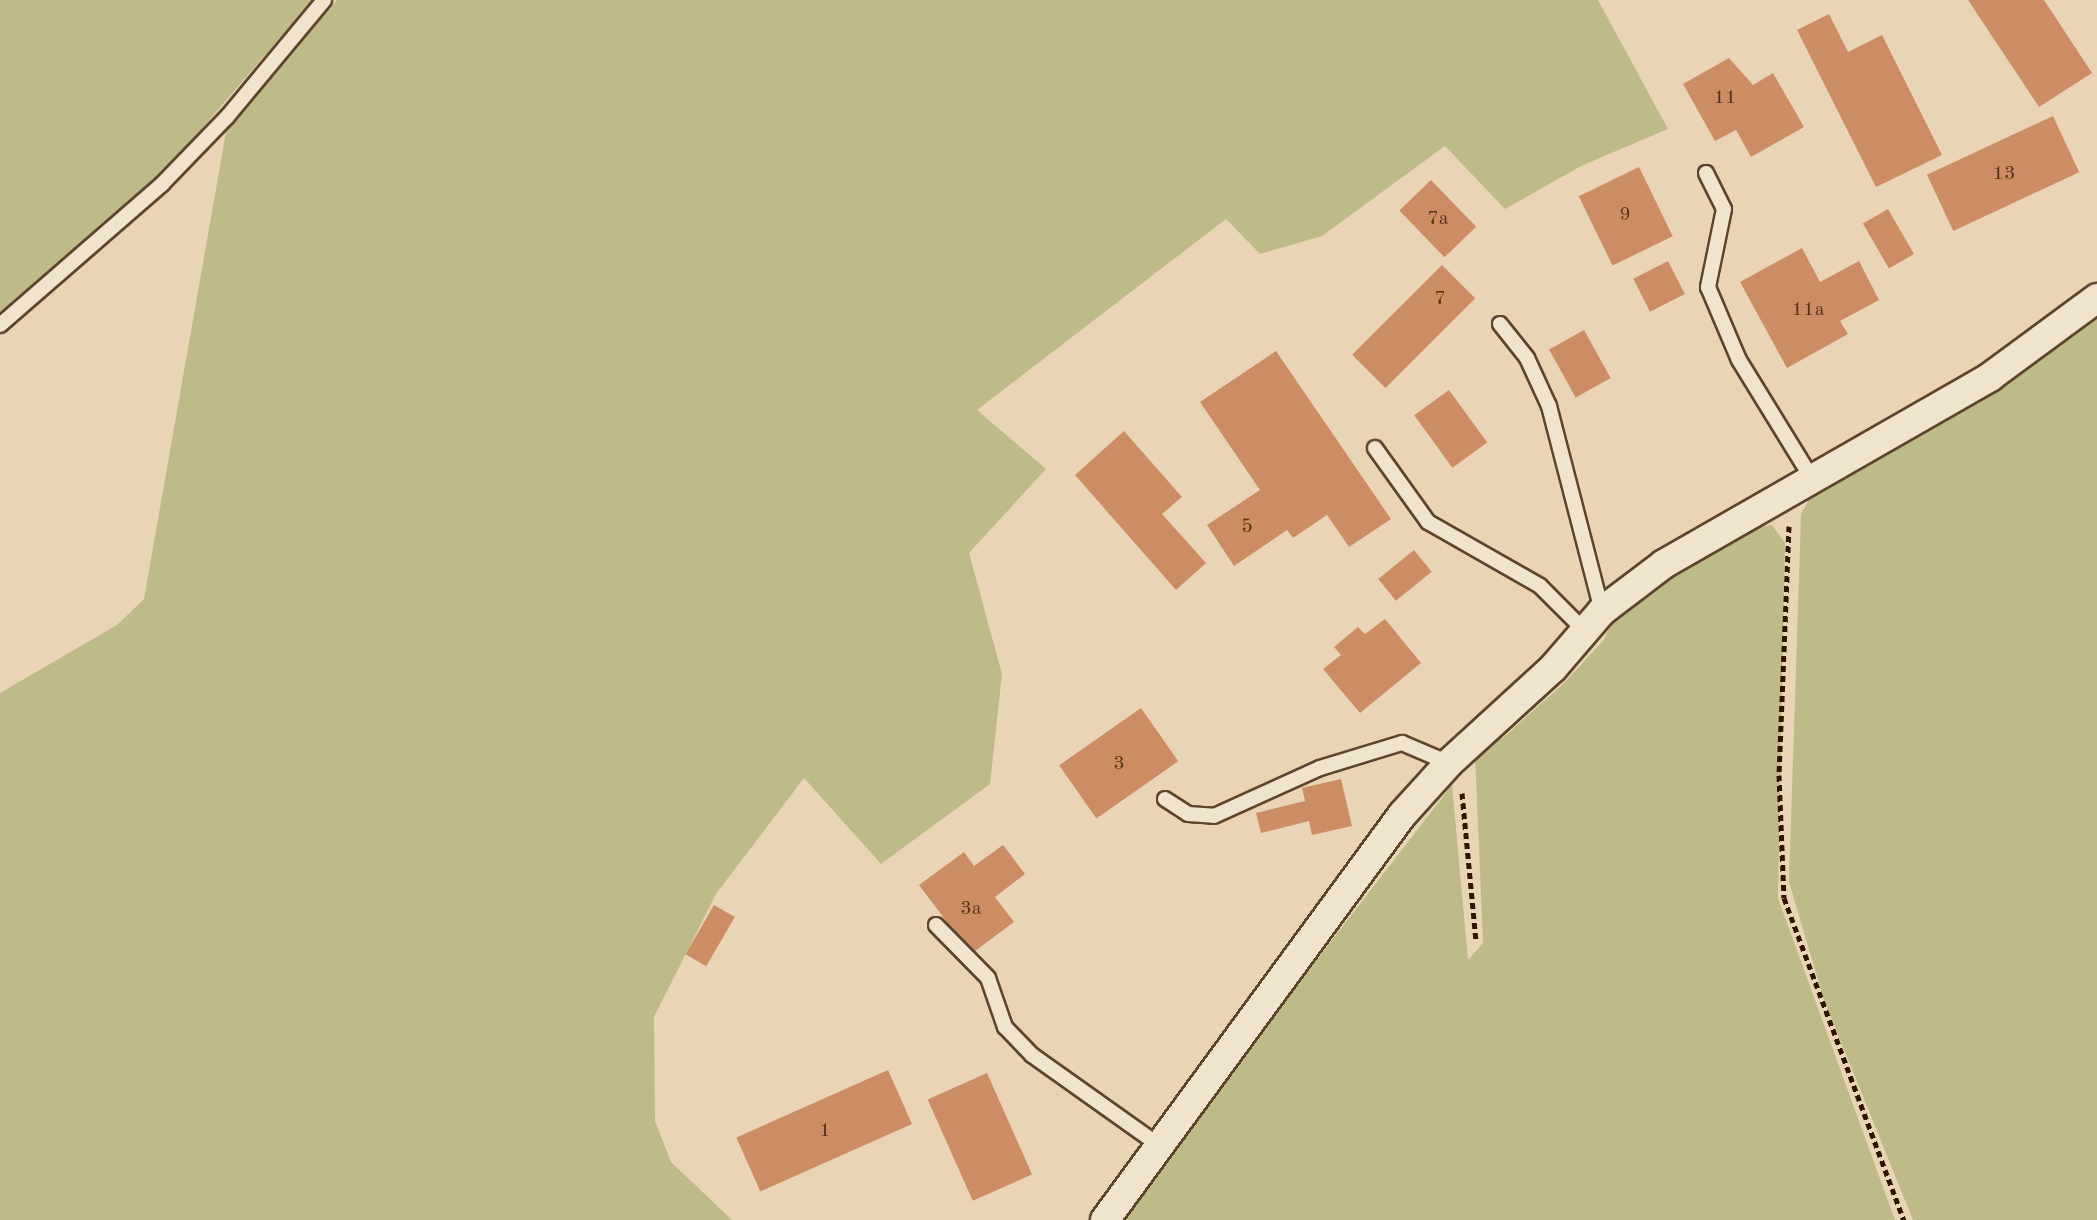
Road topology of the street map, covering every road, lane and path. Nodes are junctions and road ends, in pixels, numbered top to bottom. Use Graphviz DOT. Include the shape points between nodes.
graph roads {
  1 [pos="324,0"];
  2 [pos="1706,173"];
  3 [pos="2097,298"];
  4 [pos="1500,324"];
  5 [pos="0,325"];
  6 [pos="1375,448"];
  7 [pos="1814,482"];
  8 [pos="1780,503"];
  9 [pos="1593,621"];
  10 [pos="1449,763"];
  11 [pos="1165,799"];
  12 [pos="936,925"];
  13 [pos="1476,940"];
  14 [pos="1160,1146"];
  15 [pos="1105,1220"];
  16 [pos="1904,1220"];
  1 -- 5 [label="lane" via="227,117 162,184"];
  2 -- 7 [label="lane" via="1724,209 1708,287 1739,360"];
  3 -- 7 [label="street" via="1990,377"];
  4 -- 9 [label="lane" via="1527,358 1549,406"];
  6 -- 9 [label="lane" via="1428,522"];
  7 -- 8 [label="street"];
  8 -- 9 [label="street" via="1664,564"];
  8 -- 16 [label="path" via="1792,541 1779,775 1784,898"];
  9 -- 10 [label="street" via="1553,668"];
  10 -- 11 [label="lane" via="1402,743 1320,768 1214,816 1188,814"];
  10 -- 13 [label="path" via="1461,777"];
  10 -- 14 [label="street" via="1402,815"];
  12 -- 14 [label="lane" via="988,978 1005,1027 1032,1055"];
  14 -- 15 [label="street"];
}
